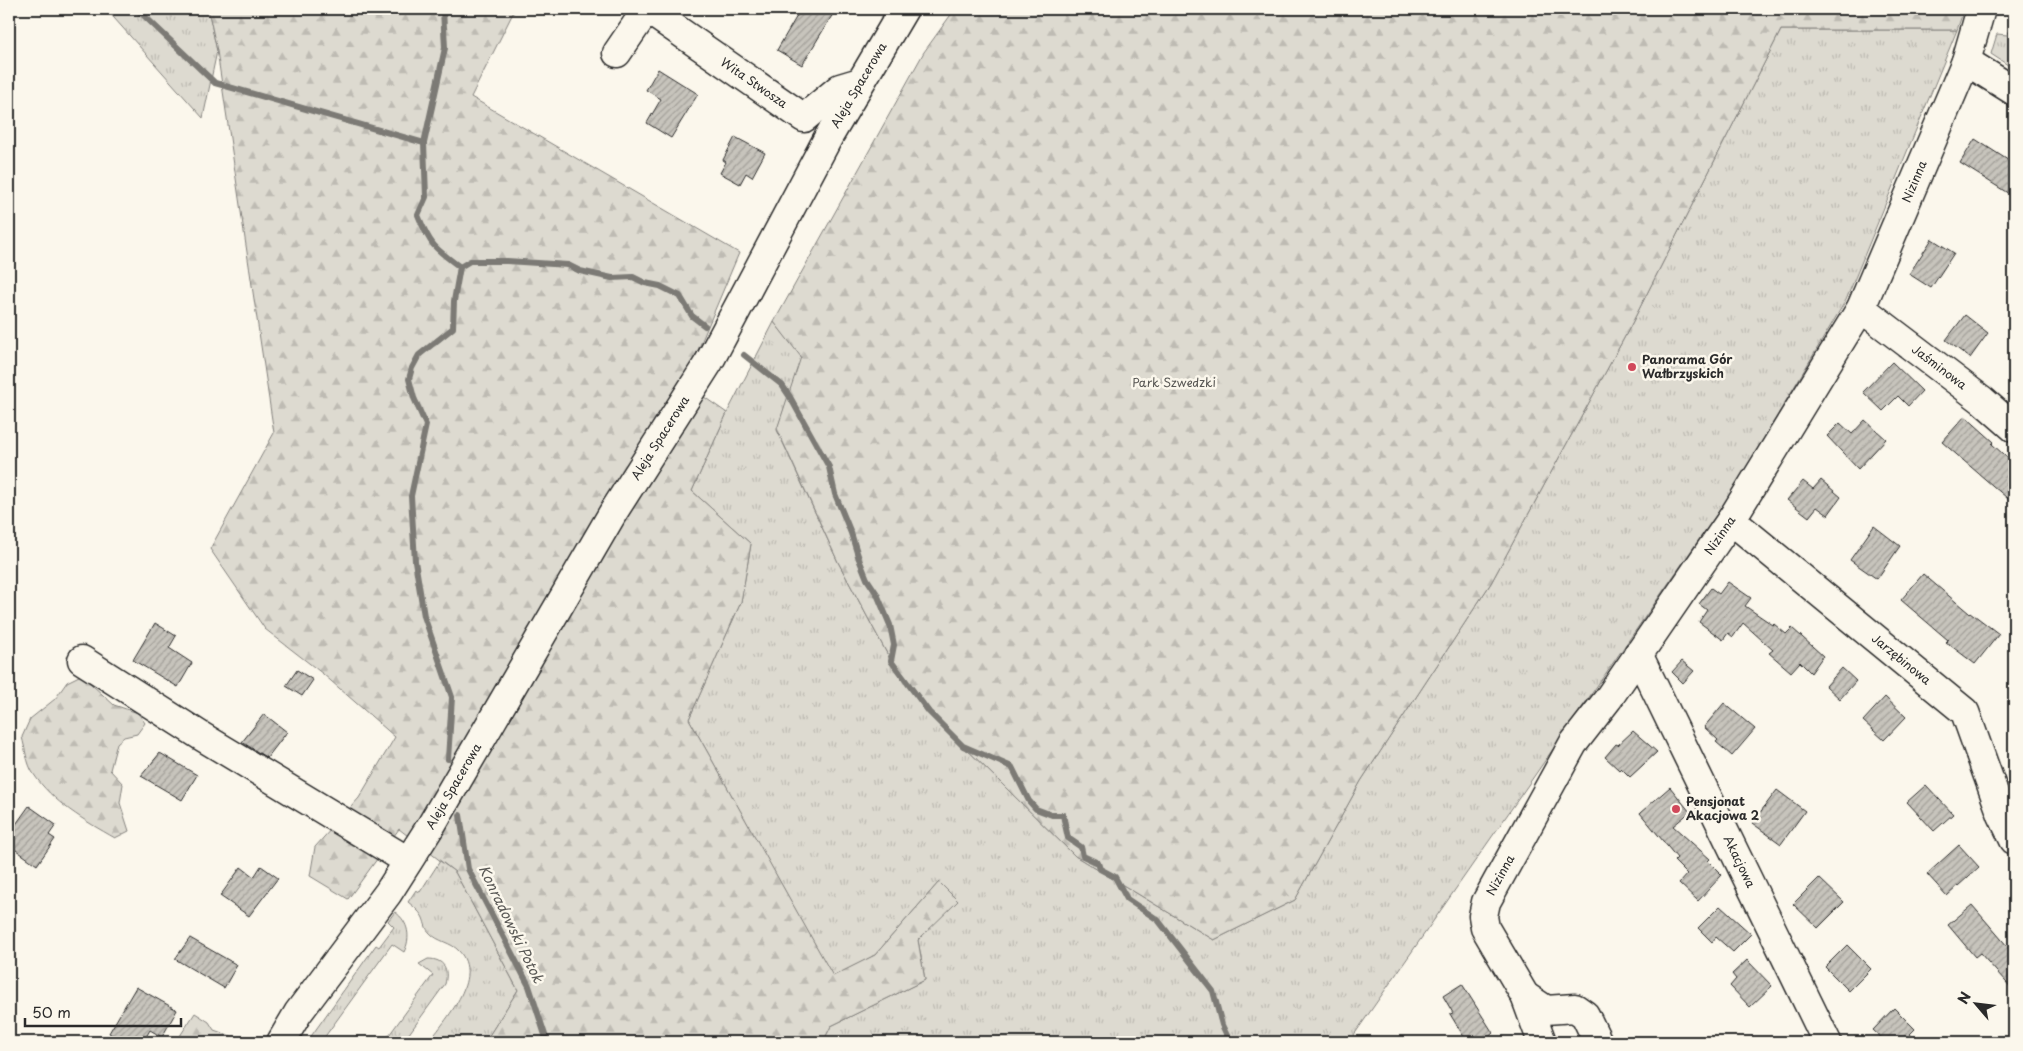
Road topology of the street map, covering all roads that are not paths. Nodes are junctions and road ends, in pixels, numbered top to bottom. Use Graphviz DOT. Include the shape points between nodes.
graph roads {
  1 [pos="647,9"];
  2 [pos="904,9"];
  3 [pos="1981,9"];
  4 [pos="618,53"];
  5 [pos="1966,61"];
  6 [pos="860,82"];
  7 [pos="2014,91"];
  8 [pos="804,118"];
  9 [pos="822,150"];
  10 [pos="1861,308"];
  11 [pos="2014,428"];
  12 [pos="1730,520"];
  13 [pos="1638,654"];
  14 [pos="82,660"];
  15 [pos="2014,840"];
  16 [pos="408,861"];
  17 [pos="1525,996"];
  18 [pos="280,1042"];
  19 [pos="1542,1042"];
  20 [pos="1598,1042"];
  21 [pos="1828,1042"];
  1 -- 4 [label="street, Wita Stwosza"];
  1 -- 8 [label="street, Wita Stwosza"];
  2 -- 6 [label="street, Aleja Spacerowa"];
  3 -- 5 [label="street, Nizinna"];
  5 -- 7 [label="street"];
  5 -- 10 [label="street, Nizinna"];
  6 -- 8 [label="street" via="840,88"];
  6 -- 9 [label="street, Aleja Spacerowa"];
  8 -- 9 [label="street" via="811,136"];
  9 -- 16 [label="street, Aleja Spacerowa" via="710,362 614,511"];
  10 -- 11 [label="street, Jaśminowa"];
  10 -- 12 [label="street, Nizinna"];
  12 -- 13 [label="street, Nizinna"];
  12 -- 15 [label="street, Jarzębinowa" via="1965,712"];
  13 -- 17 [label="street, Nizinna" via="1573,744 1486,902 1485,928"];
  13 -- 21 [label="street, Akacjowa"];
  14 -- 16 [label="street"];
  16 -- 18 [label="street, Aleja Spacerowa"];
  17 -- 19 [label="street, Nizinna"];
  17 -- 20 [label="street" via="1546,1010 1575,1008 1585,1015"];
}
